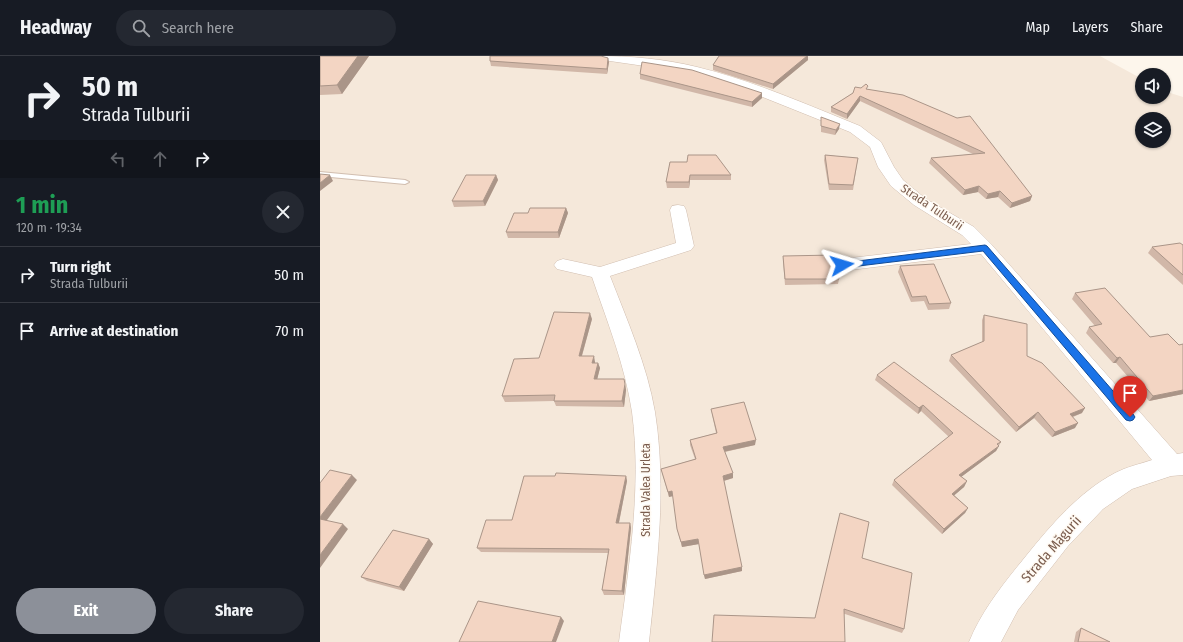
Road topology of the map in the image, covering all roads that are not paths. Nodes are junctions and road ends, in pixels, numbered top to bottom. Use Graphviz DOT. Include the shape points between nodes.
graph roads {
  1 [pos="603,56"];
  2 [pos="320,174"];
  3 [pos="405,182"];
  4 [pos="678,210"];
  5 [pos="985,248"];
  6 [pos="563,265"];
  7 [pos="842,265"];
  8 [pos="600,273"];
  9 [pos="1177,465"];
  10 [pos="634,642"];
  11 [pos="984,642"];
  1 -- 5 [label="street, Strada Tulburii" via="702,72 760,91 855,129 876,145 897,183 920,202 968,231"];
  2 -- 3 [label="lane"];
  4 -- 8 [label="street" via="686,246"];
  5 -- 7 [label="street"];
  5 -- 9 [label="street, Strada Tulburii"];
  6 -- 8 [label="street"];
  8 -- 10 [label="street, Strada Valea Urleta" via="633,366 643,411 648,456 646,549"];
  9 -- 11 [label="street, Strada Măgurii" via="1124,481 1094,501 1058,537 1008,600"];
}
